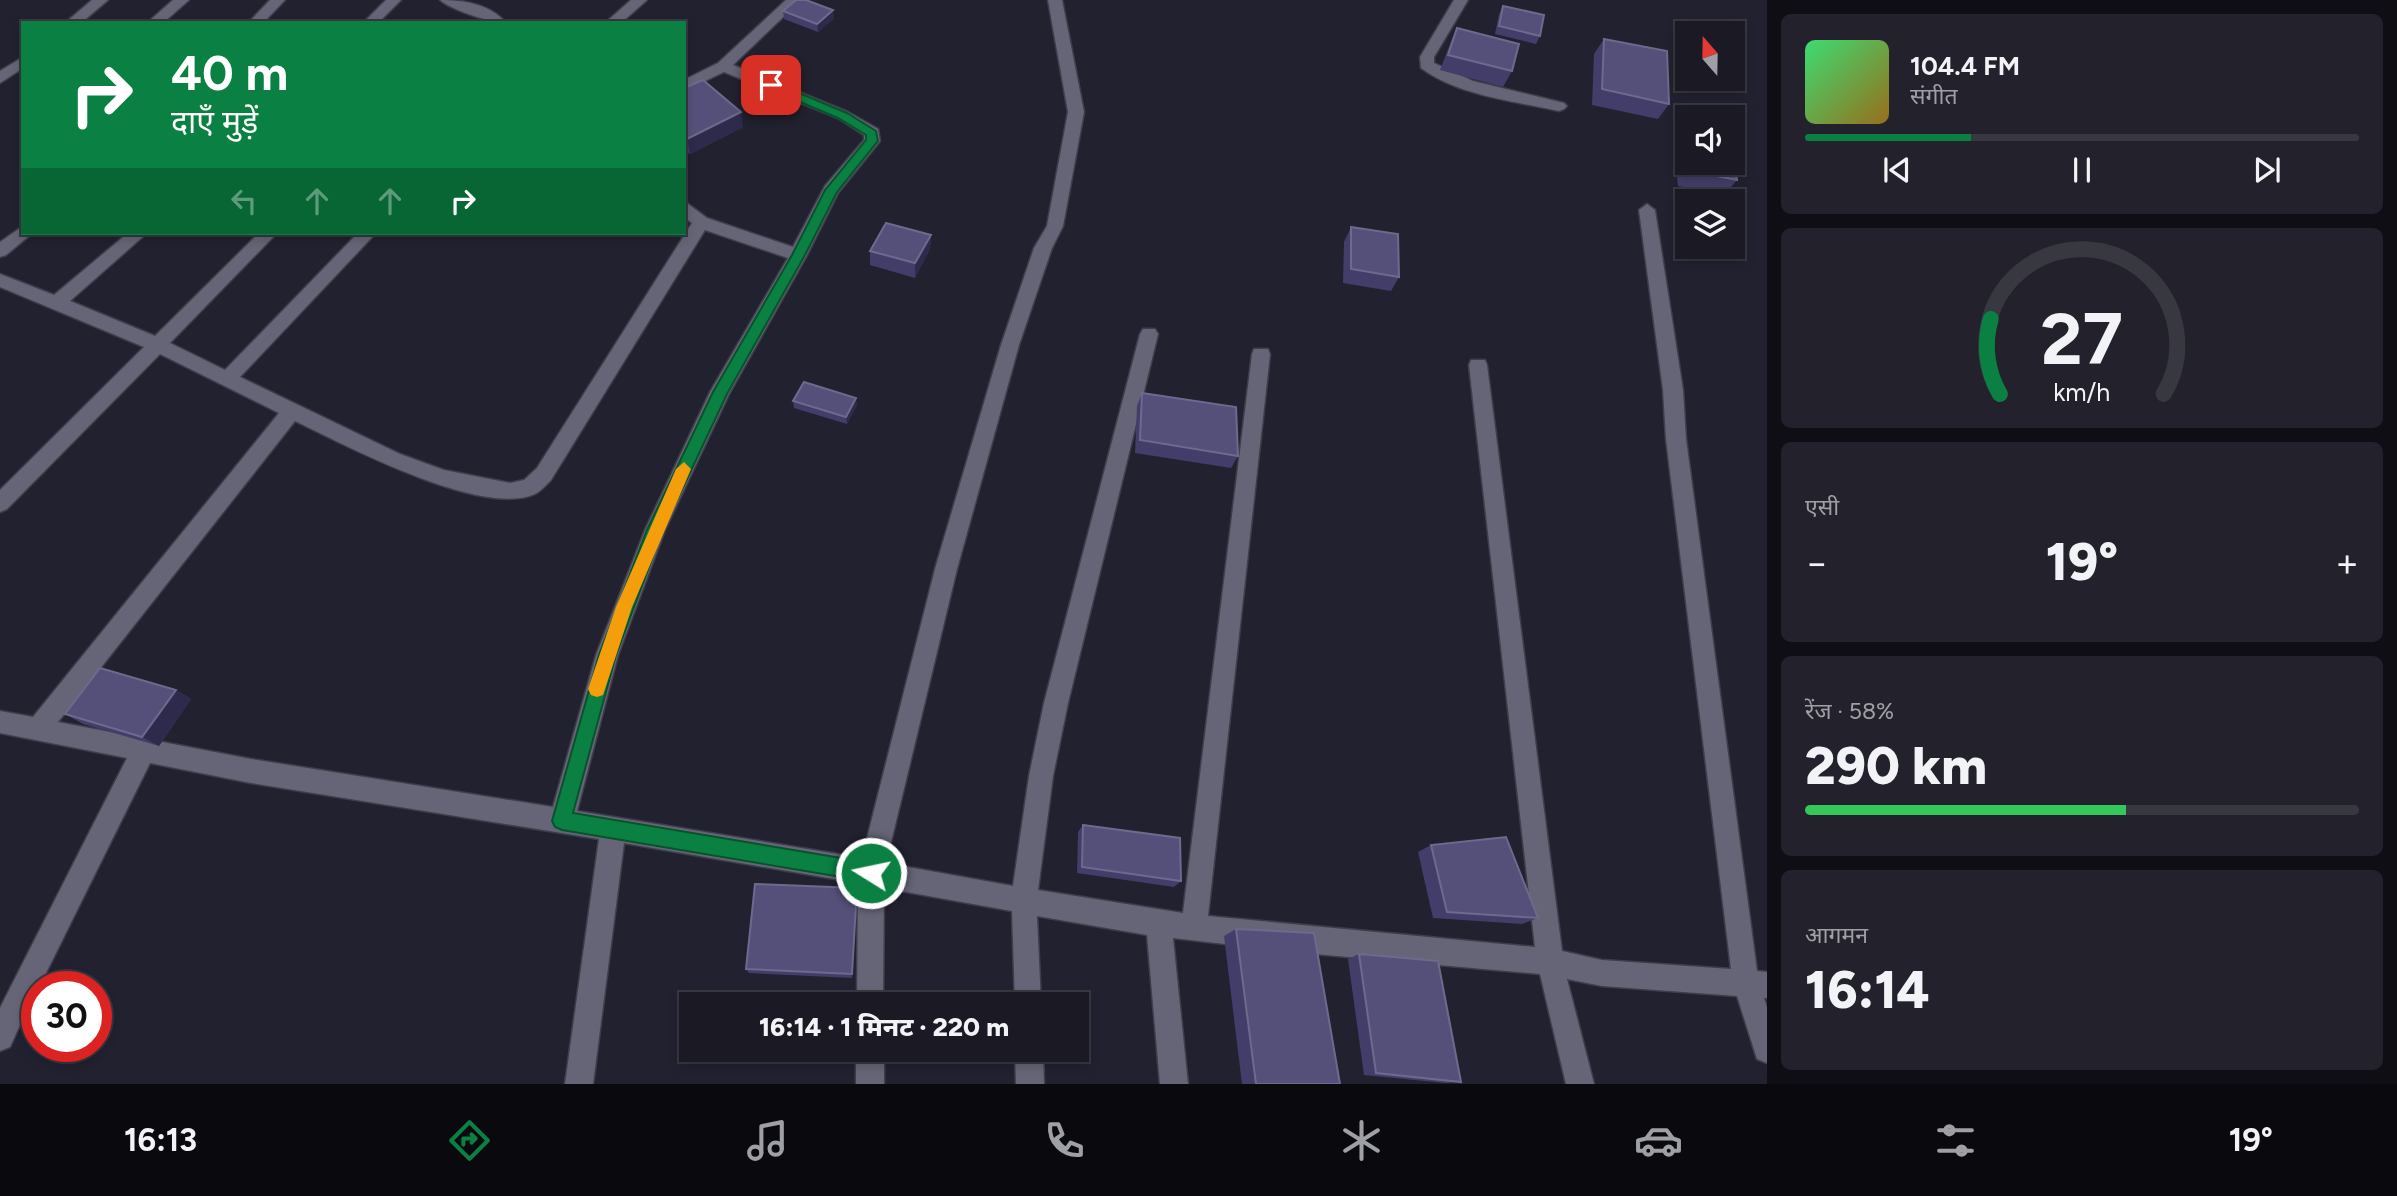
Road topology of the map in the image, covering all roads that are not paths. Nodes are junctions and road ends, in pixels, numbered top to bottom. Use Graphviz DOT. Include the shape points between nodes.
graph roads {
  1 [pos="101,0"];
  2 [pos="182,0"];
  3 [pos="278,0"];
  4 [pos="394,0"];
  5 [pos="447,0"];
  6 [pos="640,0"];
  7 [pos="794,0"];
  8 [pos="1055,0"];
  9 [pos="1461,0"];
  10 [pos="491,17"];
  11 [pos="75,21"];
  12 [pos="156,21"];
  13 [pos="257,21"];
  14 [pos="372,21"];
  15 [pos="614,21"];
  16 [pos="0,54"];
  17 [pos="21,59"];
  18 [pos="21,62"];
  19 [pos="723,66"];
  20 [pos="0,78"];
  21 [pos="686,85"];
  22 [pos="1559,106"];
  23 [pos="686,209"];
  24 [pos="1647,210"];
  25 [pos="701,222"];
  26 [pos="21,234"];
  27 [pos="137,235"];
  28 [pos="267,235"];
  29 [pos="366,235"];
  30 [pos="0,251"];
  31 [pos="798,255"];
  32 [pos="0,280"];
  33 [pos="56,303"];
  34 [pos="1149,334"];
  35 [pos="155,344"];
  36 [pos="1261,354"];
  37 [pos="1478,365"];
  38 [pos="227,379"];
  39 [pos="292,411"];
  40 [pos="0,503"];
  41 [pos="0,722"];
  42 [pos="37,730"];
  43 [pos="143,752"];
  44 [pos="562,821"];
  45 [pos="613,829"];
  46 [pos="871,873"];
  47 [pos="1024,900"];
  48 [pos="1159,923"];
  49 [pos="1194,925"];
  50 [pos="1550,962"];
  51 [pos="1756,984"];
  52 [pos="870,992"];
  53 [pos="1028,992"];
  54 [pos="0,1037"];
  55 [pos="1767,1049"];
  56 [pos="870,1062"];
  57 [pos="1029,1062"];
  58 [pos="579,1084"];
  59 [pos="870,1084"];
  60 [pos="1030,1084"];
  61 [pos="1174,1084"];
  62 [pos="1580,1084"];
  1 -- 11 [label="street"];
  2 -- 12 [label="street"];
  3 -- 13 [label="street"];
  4 -- 14 [label="street"];
  5 -- 10 [label="street"];
  6 -- 15 [label="street"];
  7 -- 19 [label="street"];
  8 -- 46 [label="street" via="1076,112 1055,226 1010,345 950,556"];
  9 -- 22 [label="street" via="1426,65 1451,79"];
  16 -- 17 [label="street"];
  18 -- 20 [label="street"];
  19 -- 21 [label="street"];
  19 -- 31 [label="street" via="842,115 872,133 872,141 831,190"];
  23 -- 25 [label="street"];
  24 -- 51 [label="street" via="1679,466"];
  25 -- 31 [label="street"];
  25 -- 39 [label="street" via="544,474 530,487 510,491 443,478 393,460"];
  26 -- 30 [label="street"];
  27 -- 33 [label="street"];
  28 -- 35 [label="street"];
  29 -- 38 [label="street"];
  31 -- 44 [label="street" via="720,392 655,530 607,655"];
  32 -- 33 [label="street"];
  33 -- 35 [label="street"];
  34 -- 47 [label="street" via="1056,703"];
  35 -- 38 [label="street"];
  35 -- 40 [label="street"];
  36 -- 49 [label="street"];
  37 -- 50 [label="street"];
  38 -- 39 [label="street"];
  39 -- 42 [label="street"];
  41 -- 42 [label="street"];
  42 -- 43 [label="street"];
  43 -- 44 [label="street"];
  43 -- 54 [label="street"];
  44 -- 45 [label="street"];
  45 -- 46 [label="street"];
  45 -- 58 [label="street"];
  46 -- 47 [label="street"];
  46 -- 52 [label="street"];
  47 -- 48 [label="street"];
  47 -- 53 [label="street"];
  48 -- 49 [label="street"];
  48 -- 61 [label="street"];
  49 -- 50 [label="street" via="1306,953"];
  50 -- 51 [label="street" via="1602,973"];
  50 -- 62 [label="street"];
  51 -- 55 [label="street"];
  56 -- 59 [label="street"];
  57 -- 60 [label="street"];
}
